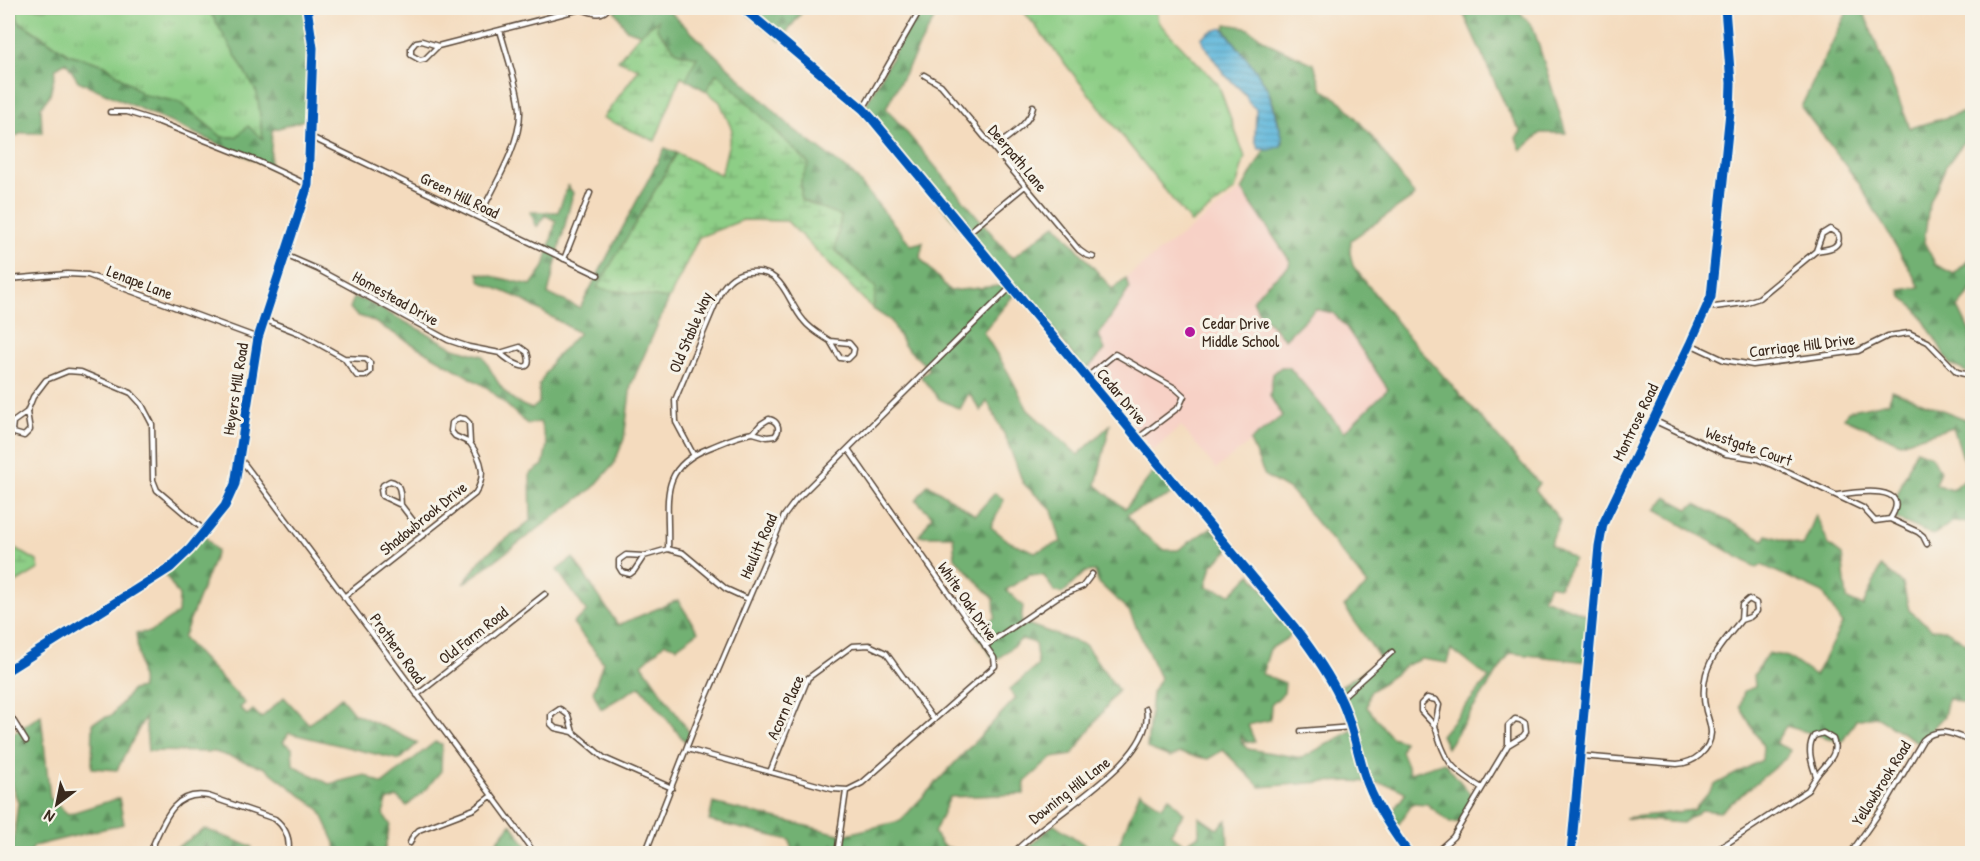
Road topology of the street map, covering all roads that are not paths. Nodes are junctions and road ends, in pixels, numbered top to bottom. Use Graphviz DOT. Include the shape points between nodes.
graph roads {
  1 [pos="307,8"];
  2 [pos="582,8"];
  3 [pos="608,8"];
  4 [pos="743,8"];
  5 [pos="921,8"];
  6 [pos="1725,8"];
  7 [pos="500,30"];
  8 [pos="438,46"];
  9 [pos="924,75"];
  10 [pos="1033,106"];
  11 [pos="863,109"];
  12 [pos="110,112"];
  13 [pos="311,137"];
  14 [pos="994,148"];
  15 [pos="308,185"];
  16 [pos="1025,186"];
  17 [pos="590,193"];
  18 [pos="479,217"];
  19 [pos="968,233"];
  20 [pos="1816,251"];
  21 [pos="285,255"];
  22 [pos="1094,257"];
  23 [pos="564,259"];
  24 [pos="598,275"];
  25 [pos="9,279"];
  26 [pos="1012,286"];
  27 [pos="1707,308"];
  28 [pos="263,320"];
  29 [pos="258,338"];
  30 [pos="830,341"];
  31 [pos="1690,344"];
  32 [pos="500,353"];
  33 [pos="344,358"];
  34 [pos="1087,376"];
  35 [pos="1972,376"];
  36 [pos="27,412"];
  37 [pos="1653,420"];
  38 [pos="753,433"];
  39 [pos="1138,438"];
  40 [pos="471,443"];
  41 [pos="848,449"];
  42 [pos="693,454"];
  43 [pos="240,458"];
  44 [pos="1838,495"];
  45 [pos="401,505"];
  46 [pos="1890,519"];
  47 [pos="204,530"];
  48 [pos="424,535"];
  49 [pos="1927,544"];
  50 [pos="668,549"];
  51 [pos="644,556"];
  52 [pos="1092,574"];
  53 [pos="545,594"];
  54 [pos="344,597"];
  55 [pos="748,599"];
  56 [pos="1741,620"];
  57 [pos="985,646"];
  58 [pos="1392,652"];
  59 [pos="8,670"];
  60 [pos="417,694"];
  61 [pos="1341,698"];
  62 [pos="1146,709"];
  63 [pos="8,712"];
  64 [pos="934,720"];
  65 [pos="1435,726"];
  66 [pos="1352,727"];
  67 [pos="1301,731"];
  68 [pos="573,732"];
  69 [pos="26,741"];
  70 [pos="1972,742"];
  71 [pos="1508,745"];
  72 [pos="687,748"];
  73 [pos="1580,756"];
  74 [pos="770,772"];
  75 [pos="1816,776"];
  76 [pos="672,788"];
  77 [pos="1482,788"];
  78 [pos="846,791"];
  79 [pos="491,796"];
  80 [pos="410,843"];
  81 [pos="149,854"];
  82 [pos="288,854"];
  83 [pos="535,854"];
  84 [pos="645,854"];
  85 [pos="837,854"];
  86 [pos="1013,854"];
  87 [pos="1409,854"];
  88 [pos="1434,854"];
  89 [pos="1571,854"];
  90 [pos="1711,854"];
  91 [pos="1850,854"];
  1 -- 13 [label="street, Heyers Mill Road" via="313,48"];
  2 -- 3 [label="street" via="600,14"];
  2 -- 7 [label="street"];
  4 -- 11 [label="street, Cedar Drive"];
  5 -- 11 [label="street"];
  6 -- 27 [label="street, Montrose Road" via="1730,112"];
  7 -- 8 [label="street"];
  7 -- 18 [label="street" via="519,104 519,124 514,144"];
  8 -- 8 [label="street" via="416,42 411,55 423,60"];
  9 -- 14 [label="street, Deerpath Lane" via="941,85"];
  10 -- 14 [label="street" via="1026,121"];
  11 -- 19 [label="street, Cedar Drive"];
  12 -- 15 [label="street" via="126,112 159,122 257,160"];
  13 -- 15 [label="street, Heyers Mill Road"];
  13 -- 18 [label="street, Green Hill Road"];
  14 -- 16 [label="street, Deerpath Lane"];
  15 -- 21 [label="street, Heyers Mill Road"];
  16 -- 19 [label="street"];
  16 -- 22 [label="street, Deerpath Lane" via="1079,250"];
  17 -- 23 [label="street"];
  18 -- 23 [label="street, Green Hill Road"];
  19 -- 26 [label="street, Cedar Drive"];
  20 -- 20 [label="street" via="1825,231 1830,229 1838,234 1836,246"];
  20 -- 27 [label="street" via="1759,298"];
  21 -- 28 [label="street, Heyers Mill Road"];
  21 -- 32 [label="street, Homestead Drive" via="317,268 448,340"];
  23 -- 24 [label="street, Green Hill Road"];
  25 -- 29 [label="street, Lenape Lane" via="88,275"];
  26 -- 34 [label="street, Cedar Drive"];
  26 -- 41 [label="street, Heulitt Road"];
  27 -- 31 [label="street, Montrose Road"];
  28 -- 29 [label="street, Heyers Mill Road"];
  28 -- 33 [label="street" via="295,331"];
  29 -- 43 [label="street, Heyers Mill Road"];
  30 -- 30 [label="street" via="849,343 854,354 848,359 840,358"];
  30 -- 42 [label="street, Old Stable Way" via="804,322 784,286 773,277 751,272 730,279 720,293 675,400 677,424"];
  31 -- 35 [label="street, Carriage Hill Drive" via="1724,360 1752,364 1858,351 1888,336 1905,333 1924,339 1953,369"];
  31 -- 37 [label="street, Montrose Road"];
  32 -- 32 [label="street, Homestead Drive" via="521,347 529,357 519,366"];
  33 -- 33 [label="street" via="366,359 370,372 357,376"];
  34 -- 39 [label="street, Cedar Drive"];
  34 -- 39 [label="street" via="1115,354 1184,396 1181,405"];
  36 -- 36 [label="street" via="13,422 14,433 24,436 30,430"];
  36 -- 47 [label="street" via="46,380 68,371 81,372 131,393 152,424 152,472 157,490"];
  37 -- 44 [label="street, Westgate Court" via="1726,454 1761,460"];
  37 -- 73 [label="street, Montrose Road" via="1608,511 1600,536"];
  38 -- 38 [label="street" via="769,419 778,425 773,436"];
  38 -- 42 [label="street"];
  39 -- 61 [label="street, Cedar Drive" via="1295,628"];
  40 -- 40 [label="street, Shadowbrook Drive" via="452,434 454,421 461,418 469,423"];
  40 -- 48 [label="street, Shadowbrook Drive" via="482,464 478,488 468,501"];
  41 -- 55 [label="street, Heulitt Road" via="787,510"];
  41 -- 57 [label="street, White Oak Drive"];
  42 -- 50 [label="street" via="676,471 669,487"];
  43 -- 47 [label="street, Heyers Mill Road" via="232,494"];
  43 -- 54 [label="street, Prothero Road"];
  44 -- 46 [label="street, Westgate Court" via="1863,508 1875,521"];
  44 -- 46 [label="street, Westgate Court" via="1889,494 1896,504"];
  45 -- 45 [label="street" via="382,496 385,483 397,484"];
  45 -- 48 [label="street"];
  46 -- 49 [label="street, Westgate Court" via="1918,532"];
  47 -- 59 [label="street, Heyers Mill Road" via="170,568"];
  48 -- 54 [label="street, Shadowbrook Drive"];
  50 -- 51 [label="street"];
  50 -- 55 [label="street" via="688,555 726,589"];
  51 -- 51 [label="street" via="624,556 618,567 624,573 633,572"];
  52 -- 57 [label="street" via="1085,585 1057,597"];
  53 -- 60 [label="street, Old Farm Road"];
  54 -- 60 [label="street, Prothero Road"];
  55 -- 72 [label="street, Heulitt Road"];
  56 -- 56 [label="street" via="1743,603 1754,601 1756,613"];
  56 -- 73 [label="street" via="1716,652 1706,675 1704,699 1711,732 1700,756 1677,764"];
  57 -- 64 [label="street, White Oak Drive" via="995,660 994,668"];
  58 -- 61 [label="street"];
  60 -- 79 [label="street, Prothero Road"];
  61 -- 66 [label="street, Cedar Drive"];
  62 -- 86 [label="street, Downing Hill Lane" via="1145,727 1122,764"];
  63 -- 69 [label="street"];
  64 -- 74 [label="street, Acorn Place" via="886,653 869,645 852,646 808,678"];
  64 -- 78 [label="street, White Oak Drive" via="862,783"];
  65 -- 65 [label="street" via="1421,711 1421,704 1427,699 1436,700 1439,705"];
  65 -- 77 [label="street" via="1450,764"];
  66 -- 67 [label="street"];
  66 -- 87 [label="street, Cedar Drive" via="1377,806"];
  68 -- 68 [label="street" via="553,726 552,713 560,709 567,713"];
  68 -- 76 [label="street" via="604,758"];
  70 -- 91 [label="street, Yellowbrook Road" via="1942,731 1923,740 1887,803"];
  71 -- 71 [label="street" via="1509,724 1515,719 1523,721 1524,735"];
  71 -- 77 [label="street"];
  72 -- 74 [label="street"];
  72 -- 76 [label="street, Heulitt Road"];
  73 -- 89 [label="street, Montrose Road"];
  74 -- 78 [label="street"];
  75 -- 75 [label="street" via="1809,744 1814,736 1824,733 1833,739 1836,749"];
  75 -- 90 [label="street" via="1806,792"];
  76 -- 84 [label="street, Heulitt Road"];
  77 -- 88 [label="street" via="1453,837"];
  78 -- 85 [label="street"];
  79 -- 80 [label="street" via="474,809 419,830"];
  79 -- 83 [label="street, Prothero Road"];
  81 -- 82 [label="street" via="170,810 184,798 199,795 275,819 288,836"];
}
